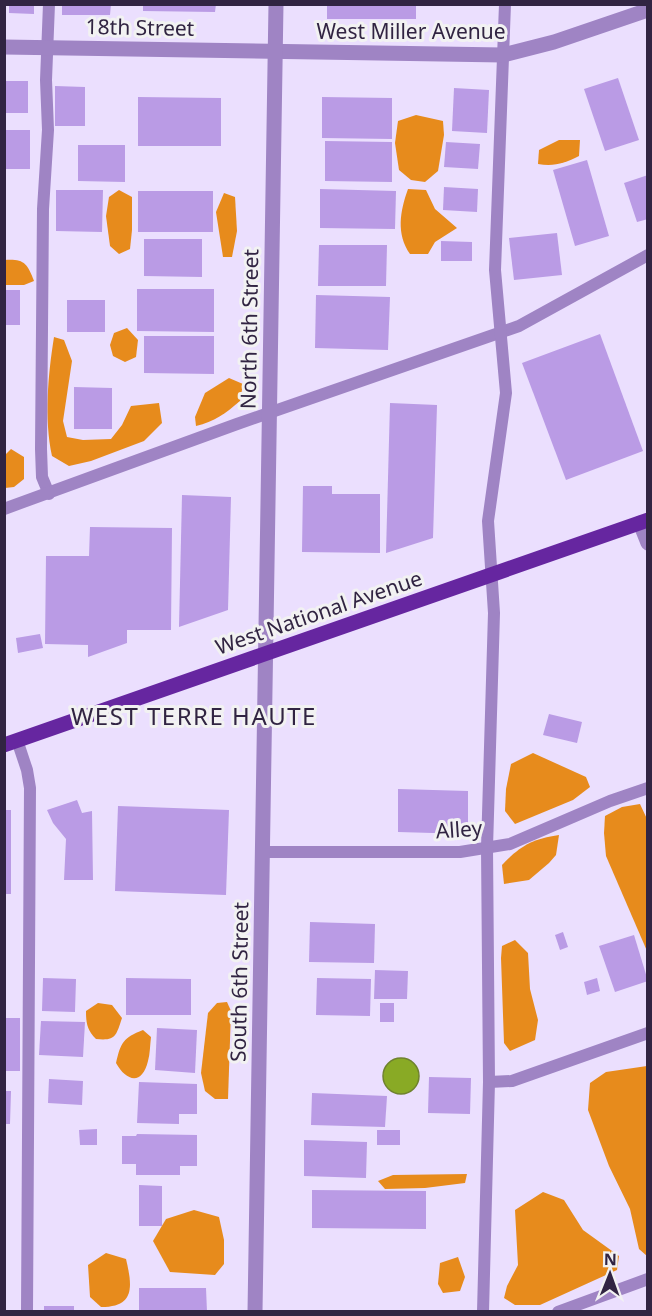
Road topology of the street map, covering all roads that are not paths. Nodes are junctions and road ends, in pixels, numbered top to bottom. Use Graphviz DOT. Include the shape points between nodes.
graph roads {
  1 [pos="49,4"];
  2 [pos="276,4"];
  3 [pos="505,4"];
  4 [pos="648,9"];
  5 [pos="4,47"];
  6 [pos="48,47"];
  7 [pos="275,52"];
  8 [pos="503,55"];
  9 [pos="648,255"];
  10 [pos="500,333"];
  11 [pos="270,413"];
  12 [pos="49,494"];
  13 [pos="4,509"];
  14 [pos="644,521"];
  15 [pos="648,543"];
  16 [pos="492,574"];
  17 [pos="266,654"];
  18 [pos="11,743"];
  19 [pos="648,788"];
  20 [pos="487,848"];
  21 [pos="263,852"];
  22 [pos="648,1033"];
  23 [pos="489,1082"];
  24 [pos="648,1279"];
  25 [pos="27,1311"];
  26 [pos="255,1311"];
  27 [pos="483,1311"];
  28 [pos="558,1311"];
  1 -- 6 [label="lane"];
  2 -- 7 [label="street, North 6th Street"];
  3 -- 8 [label="lane"];
  4 -- 8 [label="street, West Miller Avenue" via="545,45"];
  5 -- 6 [label="street, 18th Street"];
  6 -- 7 [label="street, 18th Street"];
  6 -- 12 [label="lane" via="40,449 42,477"];
  7 -- 8 [label="street, West Miller Avenue"];
  7 -- 11 [label="street, North 6th Street"];
  8 -- 10 [label="lane" via="495,270"];
  9 -- 10 [label="lane"];
  10 -- 11 [label="lane"];
  10 -- 16 [label="lane" via="506,393 488,521"];
  11 -- 12 [label="lane"];
  11 -- 17 [label="street, North 6th Street"];
  12 -- 13 [label="lane"];
  14 -- 15 [label="street"];
  14 -- 16 [label="main road, West National Avenue"];
  16 -- 17 [label="main road, West National Avenue"];
  16 -- 20 [label="lane"];
  17 -- 18 [label="main road, West National Avenue"];
  17 -- 21 [label="street, South 6th Street"];
  18 -- 25 [label="lane" via="27,770 30,788"];
  19 -- 20 [label="lane, Alley" via="510,844"];
  20 -- 21 [label="lane, Alley" via="460,852"];
  20 -- 23 [label="lane"];
  21 -- 26 [label="street, South 6th Street"];
  22 -- 23 [label="lane" via="512,1082"];
  23 -- 27 [label="lane"];
  24 -- 28 [label="lane"];
}
